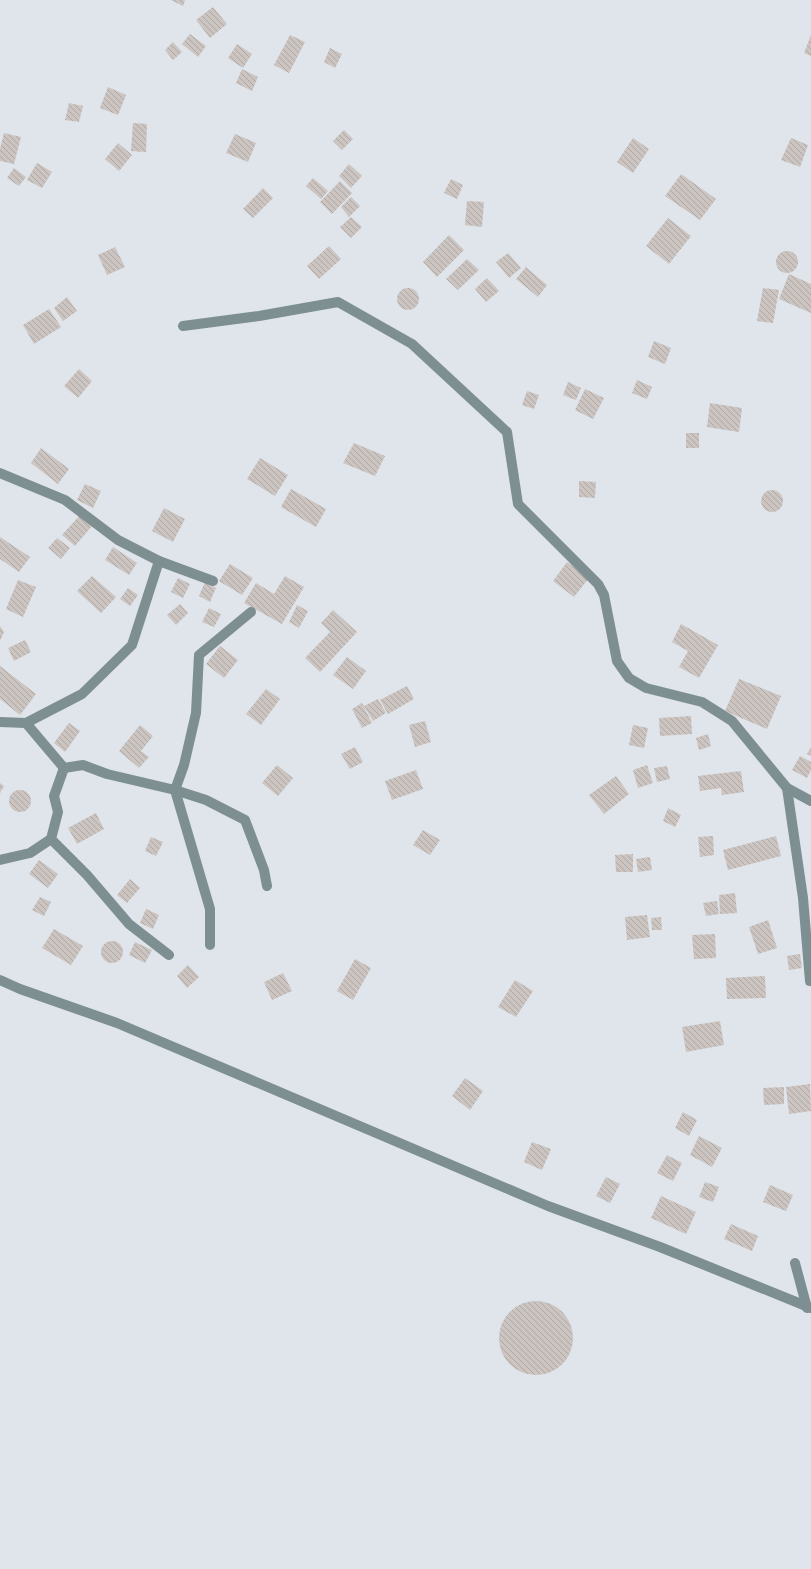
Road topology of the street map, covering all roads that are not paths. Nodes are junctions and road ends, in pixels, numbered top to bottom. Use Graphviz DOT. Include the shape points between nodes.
graph roads {
  1 [pos="183,326"];
  2 [pos="0,472"];
  3 [pos="159,561"];
  4 [pos="213,581"];
  5 [pos="251,612"];
  6 [pos="0,722"];
  7 [pos="26,723"];
  8 [pos="64,768"];
  9 [pos="787,788"];
  10 [pos="176,790"];
  11 [pos="811,801"];
  12 [pos="51,839"];
  13 [pos="0,860"];
  14 [pos="267,886"];
  15 [pos="210,945"];
  16 [pos="169,955"];
  17 [pos="0,980"];
  18 [pos="811,980"];
  19 [pos="795,1262"];
  20 [pos="809,1308"];
  1 -- 9 [label="street" via="338,302 412,344 507,432 518,504 598,584 604,595 617,661 629,678 646,688 702,702 732,721"];
  2 -- 3 [label="street" via="65,500 118,540"];
  3 -- 4 [label="street"];
  3 -- 7 [label="street" via="132,645 82,694"];
  5 -- 10 [label="street" via="199,655 196,713"];
  6 -- 7 [label="street"];
  7 -- 8 [label="street"];
  8 -- 10 [label="street" via="83,765 107,774"];
  8 -- 12 [label="street" via="54,796 58,812"];
  9 -- 11 [label="street"];
  9 -- 18 [label="street" via="803,898"];
  10 -- 14 [label="street" via="206,800 245,820 264,870"];
  10 -- 15 [label="street" via="210,909"];
  12 -- 13 [label="street" via="30,853"];
  12 -- 16 [label="street" via="87,875 129,924"];
  17 -- 20 [label="street" via="117,1023 548,1206 660,1247"];
  19 -- 20 [label="street"];
}
